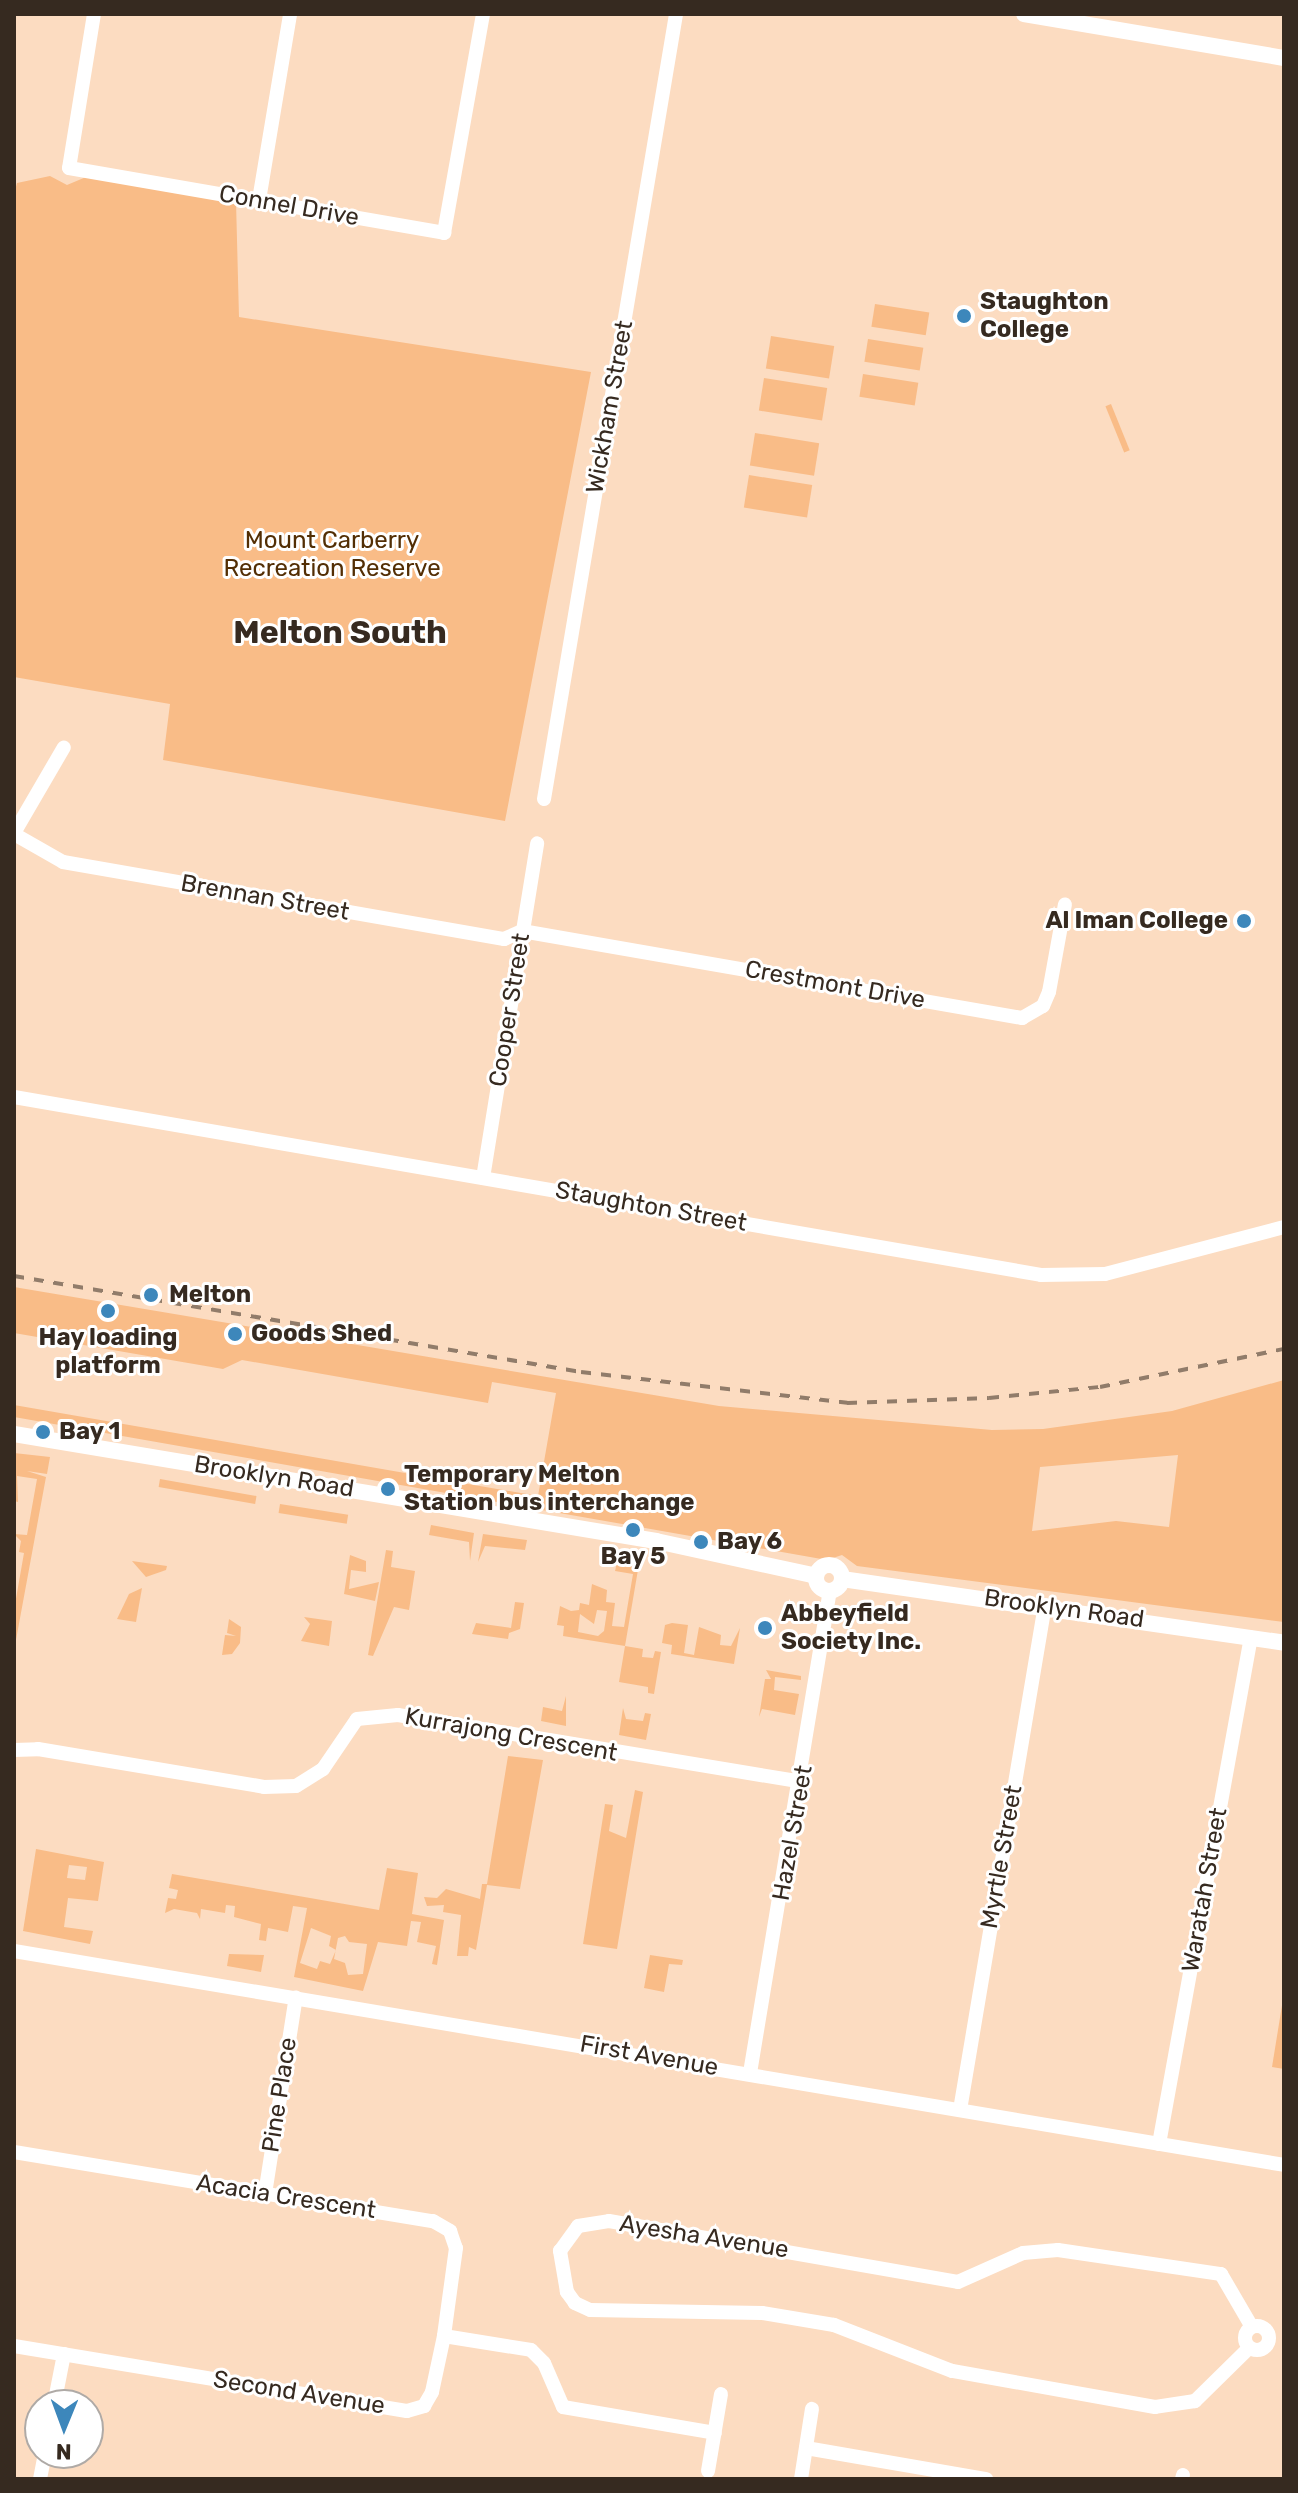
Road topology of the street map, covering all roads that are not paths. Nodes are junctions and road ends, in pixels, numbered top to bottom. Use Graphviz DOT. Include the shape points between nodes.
graph roads {
  1 [pos="94,14"];
  2 [pos="290,14"];
  3 [pos="483,14"];
  4 [pos="676,14"];
  5 [pos="1024,14"];
  6 [pos="1106,21"];
  7 [pos="1284,58"];
  8 [pos="259,200"];
  9 [pos="64,747"];
  10 [pos="544,799"];
  11 [pos="14,834"];
  12 [pos="537,843"];
  13 [pos="1065,904"];
  14 [pos="522,931"];
  15 [pos="14,1097"];
  16 [pos="483,1178"];
  17 [pos="1284,1227"];
  18 [pos="14,1434"];
  19 [pos="836,1585"];
  20 [pos="1045,1605"];
  21 [pos="1251,1637"];
  22 [pos="1284,1643"];
  23 [pos="14,1750"];
  24 [pos="802,1782"];
  25 [pos="14,1951"];
  26 [pos="296,1997"];
  27 [pos="750,2073"];
  28 [pos="960,2110"];
  29 [pos="1159,2144"];
  30 [pos="14,2152"];
  31 [pos="1284,2165"];
  32 [pos="265,2194"];
  33 [pos="1252,2327"];
  34 [pos="444,2336"];
  35 [pos="1276,2342"];
  36 [pos="14,2346"];
  37 [pos="1249,2348"];
  38 [pos="64,2354"];
  39 [pos="57,2389"];
  40 [pos="721,2394"];
  41 [pos="812,2409"];
  42 [pos="715,2433"];
  43 [pos="806,2448"];
  44 [pos="708,2471"];
  45 [pos="801,2479"];
  46 [pos="986,2479"];
  1 -- 8 [label="street, Connel Drive" via="69,168"];
  2 -- 8 [label="street"];
  3 -- 8 [label="street, Connel Drive" via="444,233"];
  4 -- 10 [label="street, Wickham Street"];
  5 -- 6 [label="street"];
  6 -- 7 [label="street"];
  9 -- 11 [label="street"];
  11 -- 14 [label="street, Brennan Street" via="63,862 504,939"];
  12 -- 14 [label="street, Cooper Street"];
  13 -- 14 [label="street, Crestmont Drive" via="1049,992 1043,1006 1022,1018"];
  14 -- 16 [label="street, Cooper Street"];
  15 -- 16 [label="street, Staughton Street"];
  16 -- 17 [label="street, Staughton Street" via="1072,1278 1139,1267"];
  18 -- 19 [label="street, Brooklyn Road" via="641,1539 816,1576 824,1566 833,1565"];
  19 -- 20 [label="street, Brooklyn Road"];
  19 -- 24 [label="street, Hazel Street"];
  20 -- 21 [label="street, Brooklyn Road"];
  20 -- 28 [label="street, Myrtle Street"];
  21 -- 22 [label="street, Brooklyn Road"];
  21 -- 29 [label="street, Waratah Street"];
  23 -- 24 [label="street, Kurrajong Crescent" via="38,1749 264,1787 296,1786 323,1769 357,1719 398,1715"];
  24 -- 27 [label="street, Hazel Street"];
  25 -- 26 [label="street, First Avenue"];
  26 -- 27 [label="street, First Avenue"];
  26 -- 32 [label="street, Pine Place"];
  27 -- 28 [label="street, First Avenue"];
  28 -- 29 [label="street, First Avenue"];
  29 -- 31 [label="street, First Avenue"];
  30 -- 32 [label="street, Acacia Crescent"];
  32 -- 34 [label="street, Acacia Crescent" via="433,2221 450,2231 456,2248"];
  33 -- 35 [label="street, Ayesha Avenue" via="1266,2330"];
  33 -- 37 [label="street" via="1245,2339"];
  33 -- 37 [label="street, Ayesha Avenue" via="1221,2274 1058,2250 1023,2253 958,2282 609,2221 578,2226 560,2251 567,2292 590,2310 762,2313 834,2325 952,2371 1155,2407 1195,2401"];
  34 -- 38 [label="street, Second Avenue" via="432,2392 424,2406 407,2411"];
  34 -- 42 [label="street" via="531,2350 544,2363 563,2407"];
  35 -- 37 [label="street, Ayesha Avenue"];
  36 -- 38 [label="street, Second Avenue"];
  38 -- 39 [label="street"];
  40 -- 42 [label="street"];
  41 -- 43 [label="street"];
  42 -- 44 [label="street"];
  43 -- 45 [label="street"];
  43 -- 46 [label="street"];
}
